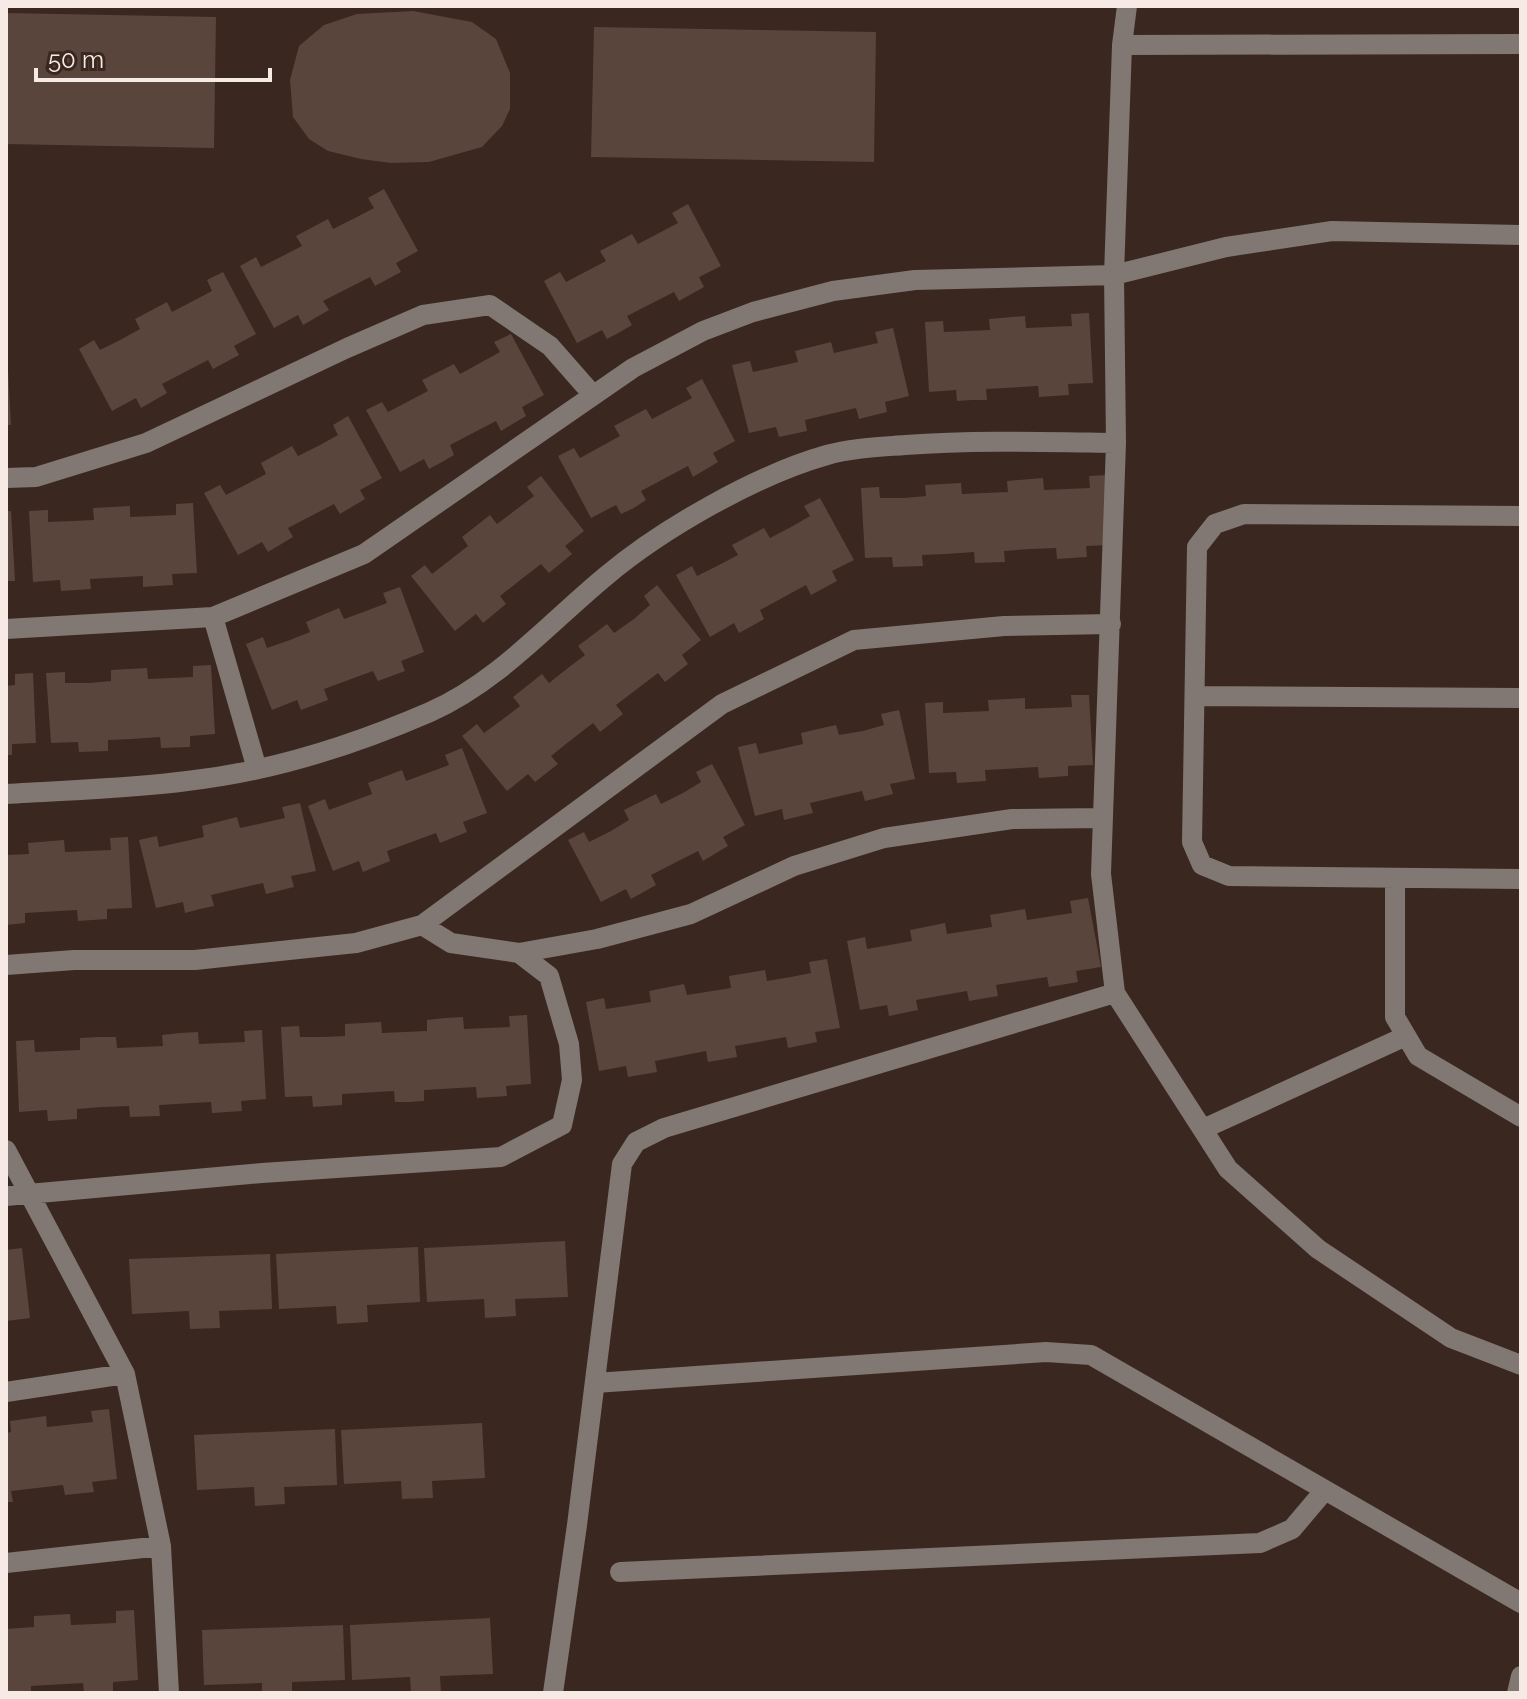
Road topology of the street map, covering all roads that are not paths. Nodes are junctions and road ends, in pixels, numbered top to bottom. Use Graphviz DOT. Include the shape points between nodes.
graph roads {
  1 [pos="1127,6"];
  2 [pos="1521,44"];
  3 [pos="1122,45"];
  4 [pos="1521,235"];
  5 [pos="1114,275"];
  6 [pos="593,395"];
  7 [pos="1116,443"];
  8 [pos="6,478"];
  9 [pos="1521,516"];
  10 [pos="213,617"];
  11 [pos="1111,624"];
  12 [pos="6,629"];
  13 [pos="1195,696"];
  14 [pos="1521,698"];
  15 [pos="257,769"];
  16 [pos="6,794"];
  17 [pos="1103,818"];
  18 [pos="1395,879"];
  19 [pos="1521,879"];
  20 [pos="422,925"];
  21 [pos="519,953"];
  22 [pos="6,965"];
  23 [pos="1115,993"];
  24 [pos="1406,1036"];
  25 [pos="1521,1117"];
  26 [pos="1203,1129"];
  27 [pos="6,1150"];
  28 [pos="29,1193"];
  29 [pos="6,1196"];
  30 [pos="1521,1365"];
  31 [pos="125,1374"];
  32 [pos="595,1383"];
  33 [pos="6,1392"];
  34 [pos="1325,1490"];
  35 [pos="161,1546"];
  36 [pos="6,1563"];
  37 [pos="620,1572"];
  38 [pos="1521,1603"];
  39 [pos="1521,1676"];
  40 [pos="169,1693"];
  41 [pos="553,1693"];
  42 [pos="1517,1693"];
  1 -- 3 [label="street"];
  2 -- 3 [label="street"];
  3 -- 5 [label="street"];
  4 -- 5 [label="street" via="1332,231 1226,247"];
  5 -- 6 [label="street" via="915,280 833,291 703,331"];
  5 -- 7 [label="street"];
  6 -- 8 [label="street" via="550,346 490,305 423,315 134,447 36,477"];
  6 -- 10 [label="street" via="364,554"];
  7 -- 11 [label="street"];
  7 -- 15 [label="street" via="881,447 829,454 776,473 652,543 606,575 490,677 432,711"];
  9 -- 13 [label="street" via="1244,514 1215,524 1197,547"];
  10 -- 12 [label="street"];
  10 -- 15 [label="street"];
  11 -- 17 [label="street"];
  11 -- 20 [label="street" via="1004,626 854,640 722,704"];
  13 -- 14 [label="street"];
  13 -- 18 [label="street" via="1192,842 1202,865 1229,876"];
  15 -- 16 [label="street" via="187,781"];
  17 -- 21 [label="street" via="1012,819 884,838 794,866 691,914"];
  17 -- 23 [label="street" via="1101,874"];
  18 -- 19 [label="street"];
  18 -- 24 [label="street" via="1395,1017"];
  20 -- 21 [label="street" via="451,943"];
  20 -- 22 [label="street" via="356,943 195,960"];
  21 -- 28 [label="street" via="549,976 569,1044 572,1080 562,1125 501,1157"];
  23 -- 26 [label="street"];
  23 -- 32 [label="street" via="664,1128 636,1142 622,1164"];
  24 -- 25 [label="street" via="1418,1056"];
  24 -- 26 [label="street"];
  26 -- 30 [label="street" via="1228,1169 1318,1249 1451,1338"];
  27 -- 28 [label="street"];
  28 -- 29 [label="street"];
  28 -- 31 [label="street"];
  31 -- 33 [label="street"];
  31 -- 35 [label="street"];
  32 -- 34 [label="street" via="1046,1352 1091,1355"];
  32 -- 41 [label="street"];
  34 -- 37 [label="street" via="1292,1529 1260,1543"];
  34 -- 38 [label="street"];
  35 -- 36 [label="street"];
  35 -- 40 [label="street"];
  39 -- 42 [label="street"];
}
